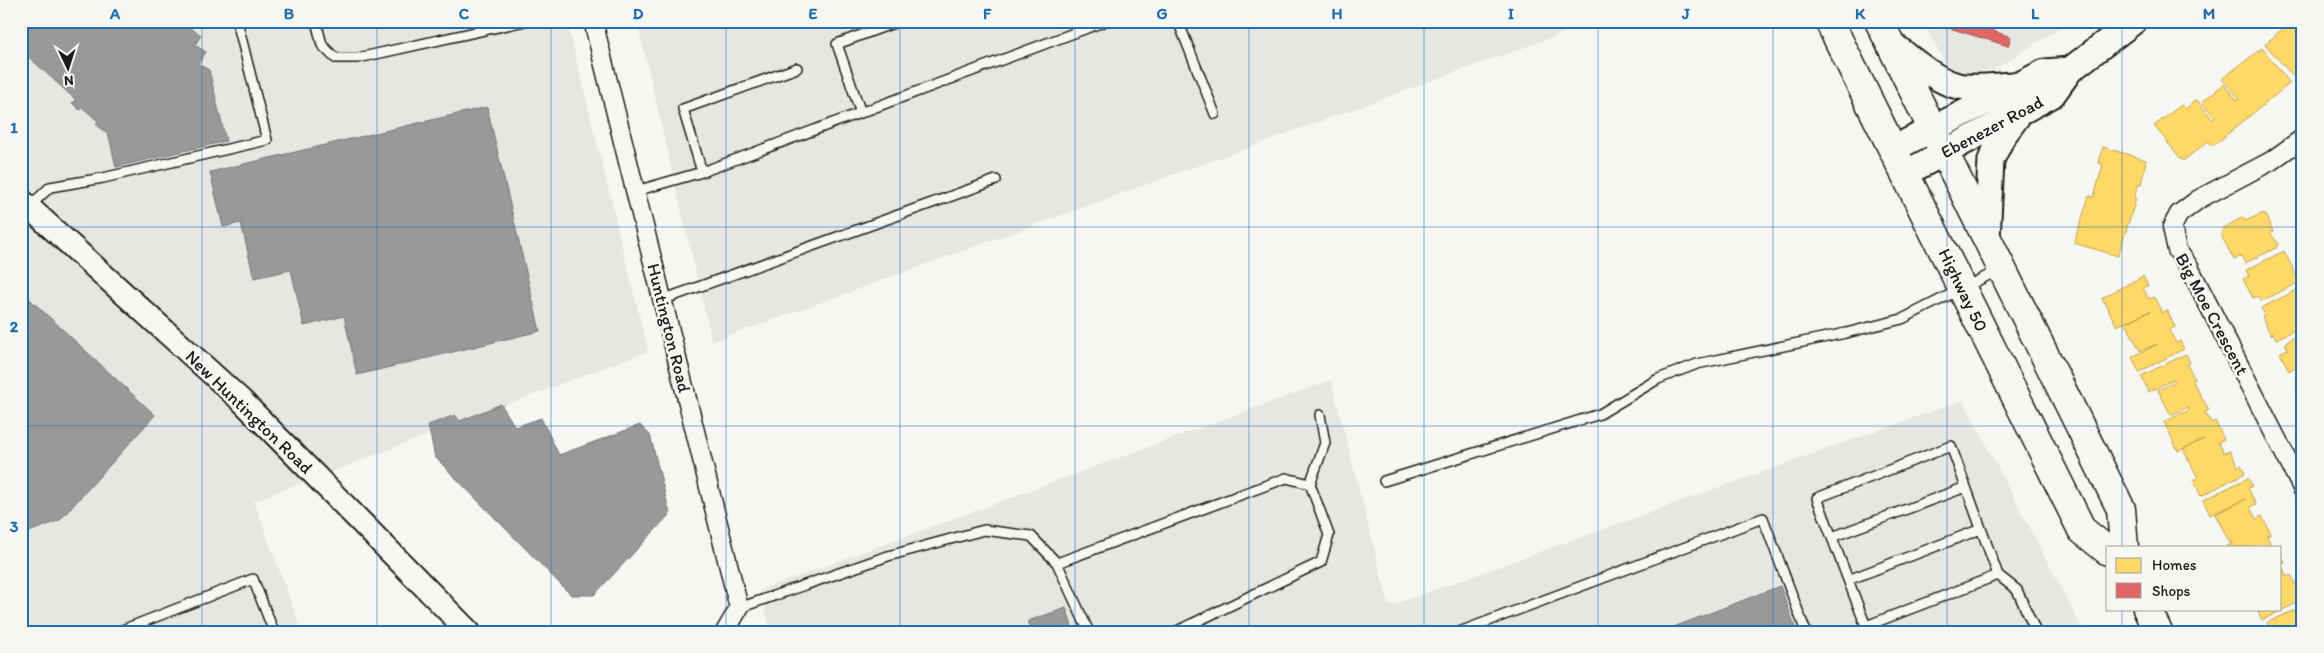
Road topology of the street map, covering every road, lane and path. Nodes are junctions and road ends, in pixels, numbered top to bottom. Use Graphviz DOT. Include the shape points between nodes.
graph roads {
  1 [pos="237,21"];
  2 [pos="316,21"];
  3 [pos="524,21"];
  4 [pos="593,21"];
  5 [pos="899,21"];
  6 [pos="1106,21"];
  7 [pos="1178,21"];
  8 [pos="1828,21"];
  9 [pos="2134,21"];
  10 [pos="1884,32"];
  11 [pos="797,68"];
  12 [pos="2070,70"];
  13 [pos="2020,85"];
  14 [pos="2021,111"];
  15 [pos="862,113"];
  16 [pos="1215,114"];
  17 [pos="2303,138"];
  18 [pos="1939,141"];
  19 [pos="1893,149"];
  20 [pos="702,172"];
  21 [pos="1906,173"];
  22 [pos="996,180"];
  23 [pos="636,191"];
  24 [pos="25,204"];
  25 [pos="1987,239"];
  26 [pos="2002,269"];
  27 [pos="1963,289"];
  28 [pos="662,300"];
  29 [pos="1320,415"];
  30 [pos="1384,481"];
  31 [pos="1310,484"];
  32 [pos="1966,486"];
  33 [pos="2303,490"];
  34 [pos="1982,530"];
  35 [pos="1832,537"];
  36 [pos="2124,546"];
  37 [pos="2106,549"];
  38 [pos="1057,563"];
  39 [pos="1998,575"];
  40 [pos="1848,580"];
  41 [pos="739,608"];
  42 [pos="2147,610"];
  43 [pos="1867,629"];
  44 [pos="117,632"];
  45 [pos="274,632"];
  46 [pos="469,632"];
  47 [pos="725,632"];
  48 [pos="1089,632"];
  49 [pos="1175,632"];
  50 [pos="1459,632"];
  51 [pos="1806,632"];
  52 [pos="2036,632"];
  53 [pos="2158,632"];
  1 -- 24 [label="lane" via="267,140 104,178 50,186"];
  2 -- 3 [label="lane" via="322,45 335,58 358,58"];
  4 -- 23 [label="street, Huntington Road"];
  5 -- 15 [label="lane" via="837,44"];
  6 -- 15 [label="lane"];
  7 -- 16 [label="lane"];
  8 -- 19 [label="main road, Highway 50"];
  9 -- 12 [label="main road, Ebenezer Road"];
  10 -- 13 [label="main road" via="1932,74 1948,83 1964,86"];
  10 -- 18 [label="main road"];
  11 -- 20 [label="lane" via="683,109"];
  12 -- 13 [label="main road, Ebenezer Road" via="2045,72"];
  12 -- 14 [label="main road, Ebenezer Road" via="2052,94"];
  13 -- 18 [label="main road, Ebenezer Road"];
  14 -- 18 [label="main road, Ebenezer Road"];
  14 -- 25 [label="main road" via="2002,137 1991,160"];
  15 -- 20 [label="lane"];
  17 -- 33 [label="street, Big Moe Crescent" via="2271,161 2199,199 2179,214 2172,227 2177,250 2189,267"];
  18 -- 19 [label="main road, Ebenezer Road"];
  18 -- 21 [label="main road, Ebenezer Road"];
  18 -- 25 [label="main road"];
  19 -- 21 [label="main road, Highway 50"];
  20 -- 23 [label="lane"];
  21 -- 27 [label="main road, Highway 50"];
  22 -- 28 [label="lane"];
  23 -- 28 [label="street, Huntington Road"];
  24 -- 46 [label="street, New Huntington Road" via="242,402"];
  25 -- 26 [label="main road"];
  26 -- 27 [label="lane"];
  26 -- 36 [label="main road" via="2121,509"];
  27 -- 30 [label="lane" via="1902,319 1697,364 1658,378 1600,414"];
  27 -- 37 [label="main road, Highway 50" via="2082,530"];
  28 -- 41 [label="street, Huntington Road"];
  29 -- 31 [label="lane" via="1325,443"];
  31 -- 38 [label="lane" via="1286,478"];
  31 -- 49 [label="lane" via="1329,535 1321,562"];
  32 -- 34 [label="lane"];
  32 -- 35 [label="lane"];
  32 -- 35 [label="lane" via="1951,446 1817,498"];
  34 -- 39 [label="lane"];
  34 -- 40 [label="lane"];
  35 -- 40 [label="lane"];
  38 -- 41 [label="lane" via="1031,536 984,530 888,556"];
  38 -- 48 [label="lane"];
  39 -- 43 [label="lane"];
  39 -- 52 [label="lane" via="2017,590"];
  40 -- 43 [label="lane"];
  41 -- 47 [label="street"];
  42 -- 53 [label="main road"];
  44 -- 45 [label="lane" via="253,579"];
  50 -- 51 [label="lane" via="1763,518"];
}
